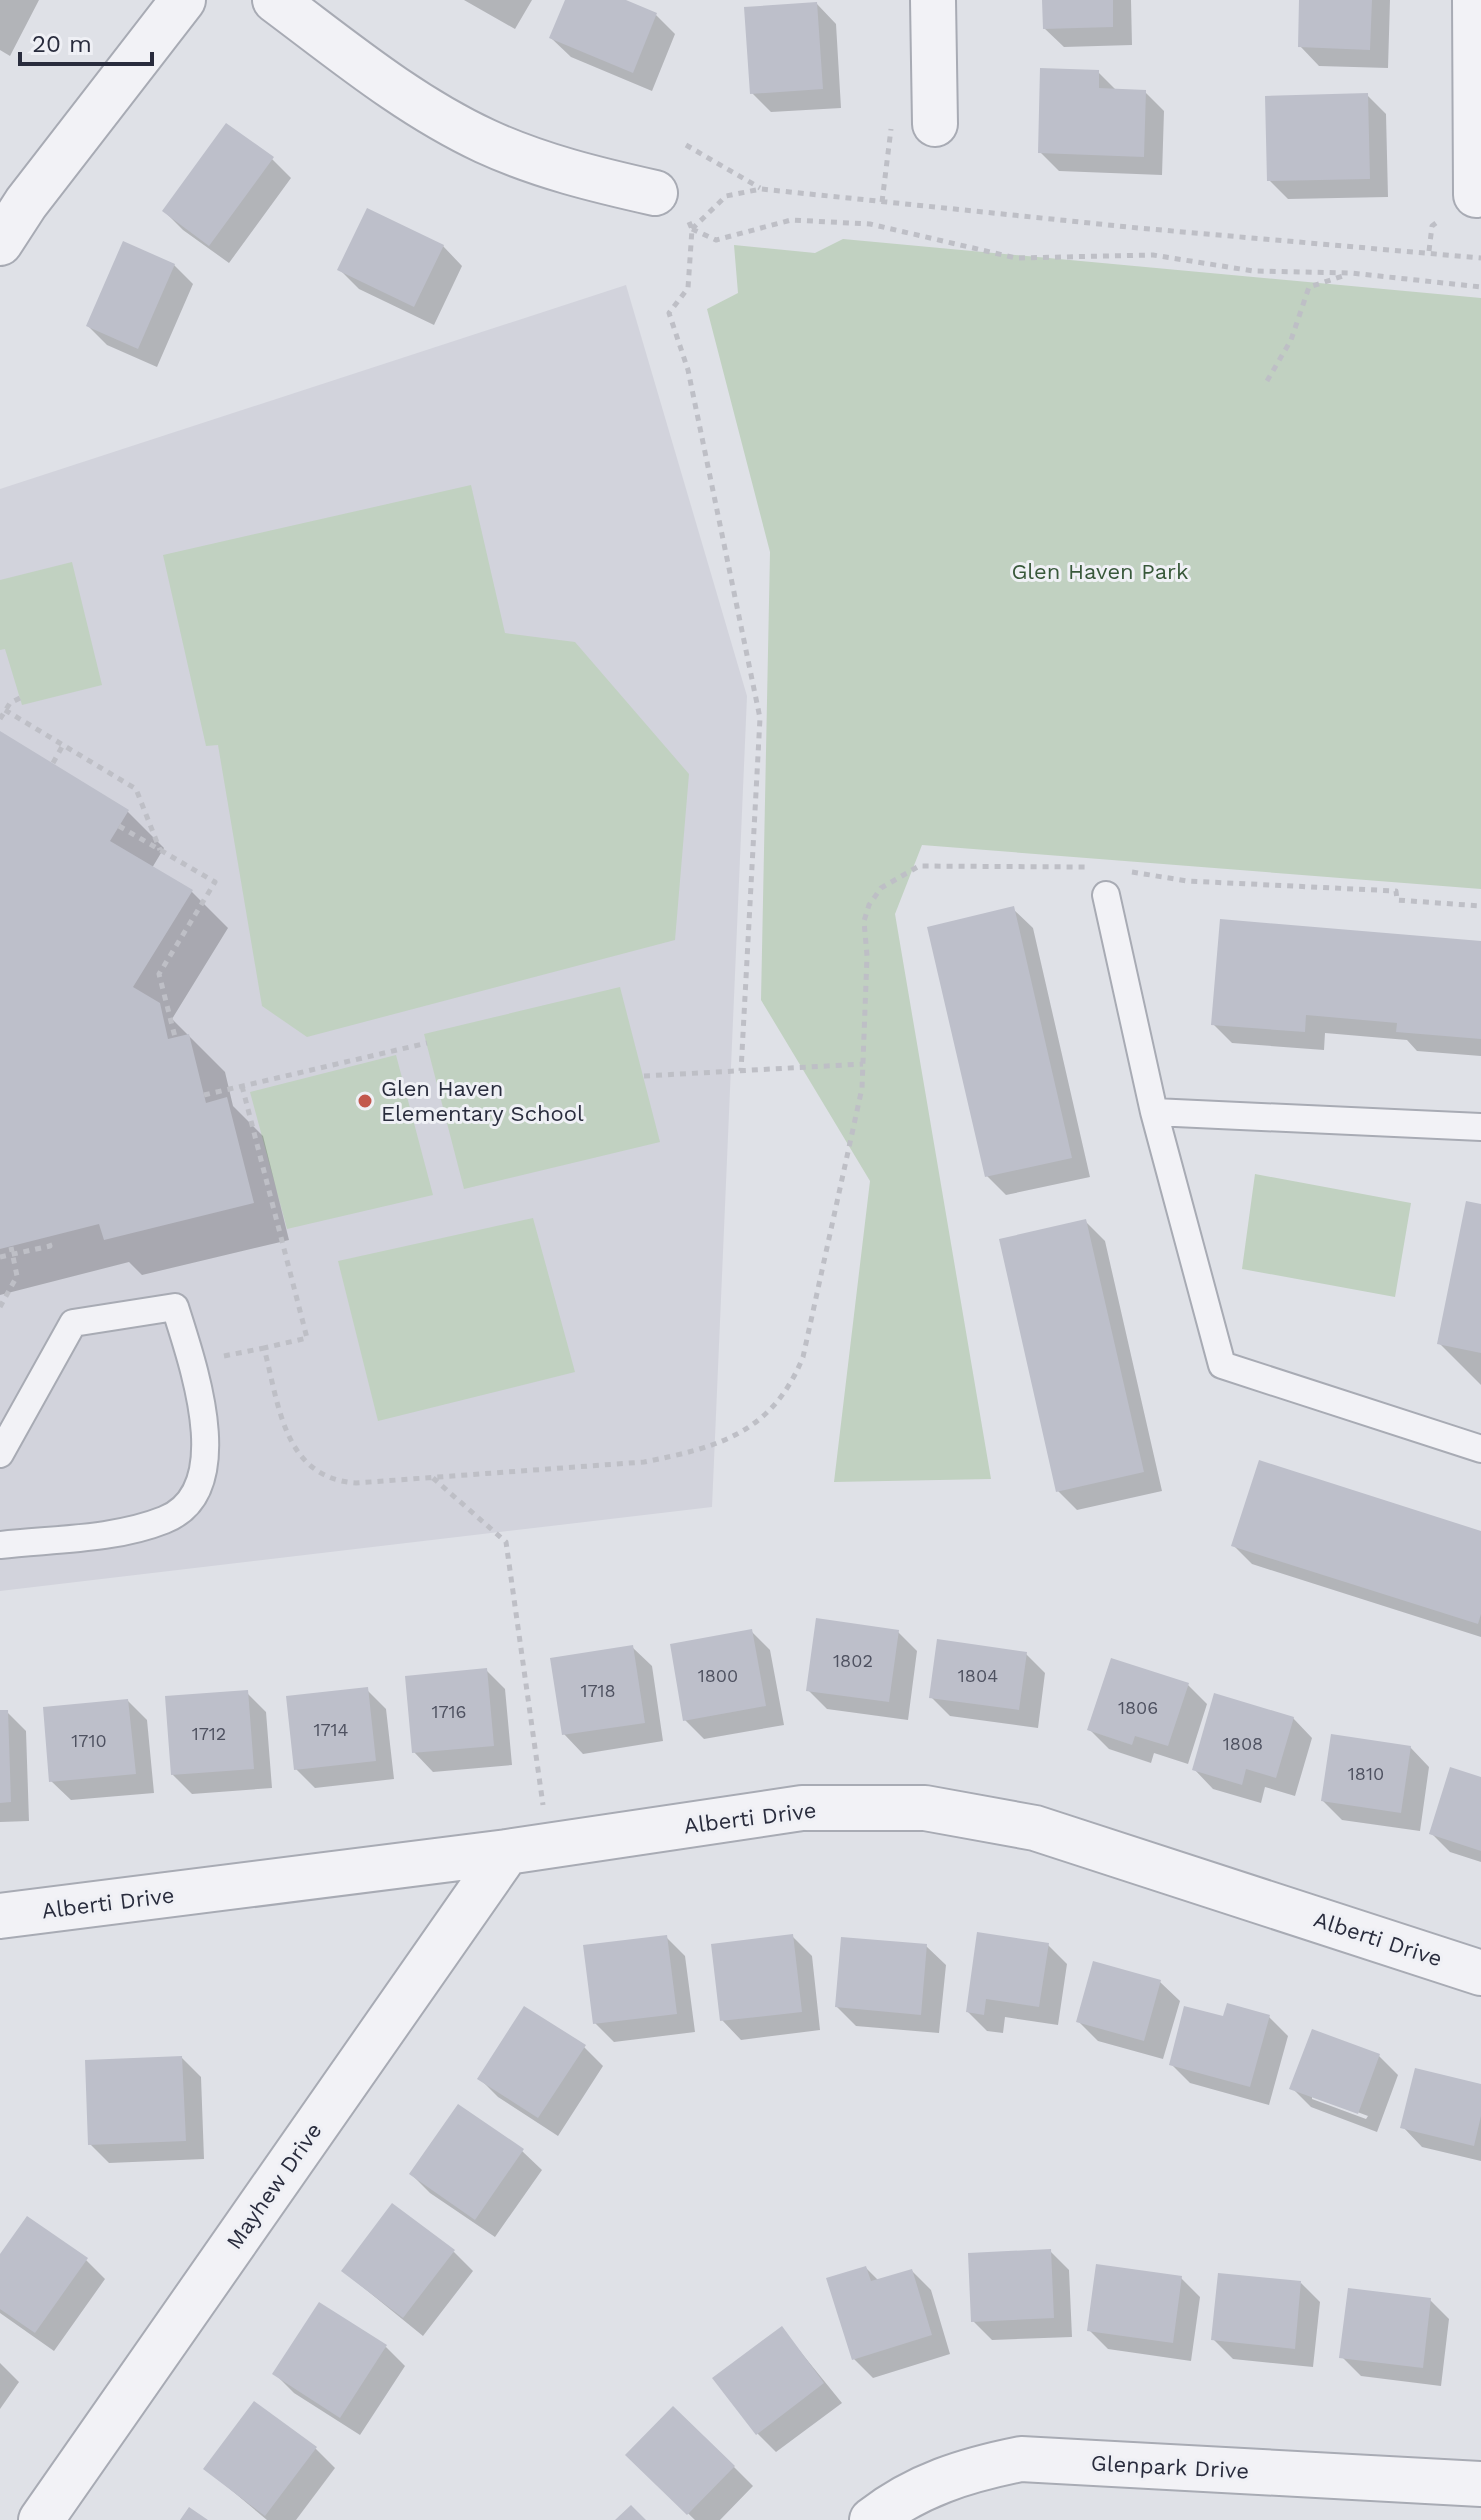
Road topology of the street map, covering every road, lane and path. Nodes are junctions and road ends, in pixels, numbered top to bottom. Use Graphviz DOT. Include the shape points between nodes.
graph roads {
  1 [pos="183,0"];
  2 [pos="275,0"];
  3 [pos="933,0"];
  4 [pos="1475,0"];
  5 [pos="935,124"];
  6 [pos="889,130"];
  7 [pos="686,145"];
  8 [pos="761,189"];
  9 [pos="655,193"];
  10 [pos="1476,195"];
  11 [pos="882,202"];
  12 [pos="1432,226"];
  13 [pos="692,229"];
  14 [pos="0,243"];
  15 [pos="1429,251"];
  16 [pos="1481,258"];
  17 [pos="1351,273"];
  18 [pos="1481,287"];
  19 [pos="1267,381"];
  20 [pos="20,698"];
  21 [pos="5,710"];
  22 [pos="0,719"];
  23 [pos="63,745"];
  24 [pos="53,763"];
  25 [pos="119,826"];
  26 [pos="160,850"];
  27 [pos="1090,867"];
  28 [pos="1120,871"];
  29 [pos="1106,895"];
  30 [pos="1481,906"];
  31 [pos="175,1037"];
  32 [pos="427,1043"];
  33 [pos="863,1064"];
  34 [pos="741,1071"];
  35 [pos="644,1076"];
  36 [pos="242,1086"];
  37 [pos="204,1095"];
  38 [pos="1154,1112"];
  39 [pos="1481,1127"];
  40 [pos="47,1238"];
  41 [pos="11,1247"];
  42 [pos="13,1254"];
  43 [pos="0,1257"];
  44 [pos="0,1307"];
  45 [pos="1481,1449"];
  46 [pos="0,1454"];
  47 [pos="433,1478"];
  48 [pos="0,1545"];
  49 [pos="541,1793"];
  50 [pos="507,1852"];
  51 [pos="0,1916"];
  52 [pos="1481,1973"];
  53 [pos="1481,2484"];
  54 [pos="41,2520"];
  55 [pos="872,2520"];
  1 -- 14 [label="street"];
  2 -- 9 [label="street" via="398,92 484,141 561,171"];
  3 -- 5 [label="street"];
  4 -- 10 [label="street"];
  6 -- 11 [label="path"];
  7 -- 8 [label="path"];
  8 -- 11 [label="path"];
  8 -- 13 [label="path" via="726,196"];
  11 -- 15 [label="path"];
  12 -- 15 [label="path"];
  13 -- 17 [label="path" via="716,240 791,220 870,224 1016,258 1153,255 1253,271"];
  13 -- 34 [label="path" via="688,288 669,313 688,370 760,718"];
  15 -- 16 [label="path"];
  17 -- 18 [label="path"];
  17 -- 19 [label="path" via="1309,287 1291,340"];
  20 -- 21 [label="path"];
  21 -- 22 [label="path"];
  21 -- 23 [label="path"];
  23 -- 24 [label="path"];
  23 -- 26 [label="path" via="136,789"];
  25 -- 26 [label="path"];
  26 -- 31 [label="path" via="215,882 159,974"];
  27 -- 33 [label="path" via="919,866 881,888 864,921"];
  28 -- 30 [label="path" via="1187,881 1396,891 1397,900"];
  29 -- 38 [label="lane"];
  32 -- 36 [label="path"];
  33 -- 34 [label="path"];
  33 -- 47 [label="path" via="803,1357 791,1388 772,1410 731,1438 689,1453 644,1462"];
  34 -- 35 [label="path"];
  36 -- 37 [label="path"];
  36 -- 47 [label="path" via="307,1338 264,1348 287,1434 315,1471 337,1482"];
  38 -- 39 [label="lane"];
  38 -- 45 [label="lane" via="1222,1365"];
  40 -- 42 [label="path" via="50,1246"];
  41 -- 42 [label="path"];
  42 -- 43 [label="path"];
  42 -- 44 [label="path" via="17,1276"];
  46 -- 48 [label="lane" via="73,1323 175,1307 201,1402 207,1465 191,1501 166,1520 110,1533"];
  47 -- 49 [label="path" via="506,1542"];
  50 -- 51 [label="street, Alberti Drive"];
  50 -- 52 [label="street, Alberti Drive" via="802,1808 925,1808 1035,1828"];
  50 -- 54 [label="street, Mayhew Drive"];
  53 -- 55 [label="street, Glenpark Drive" via="1021,2459 961,2471 896,2501"];
}
